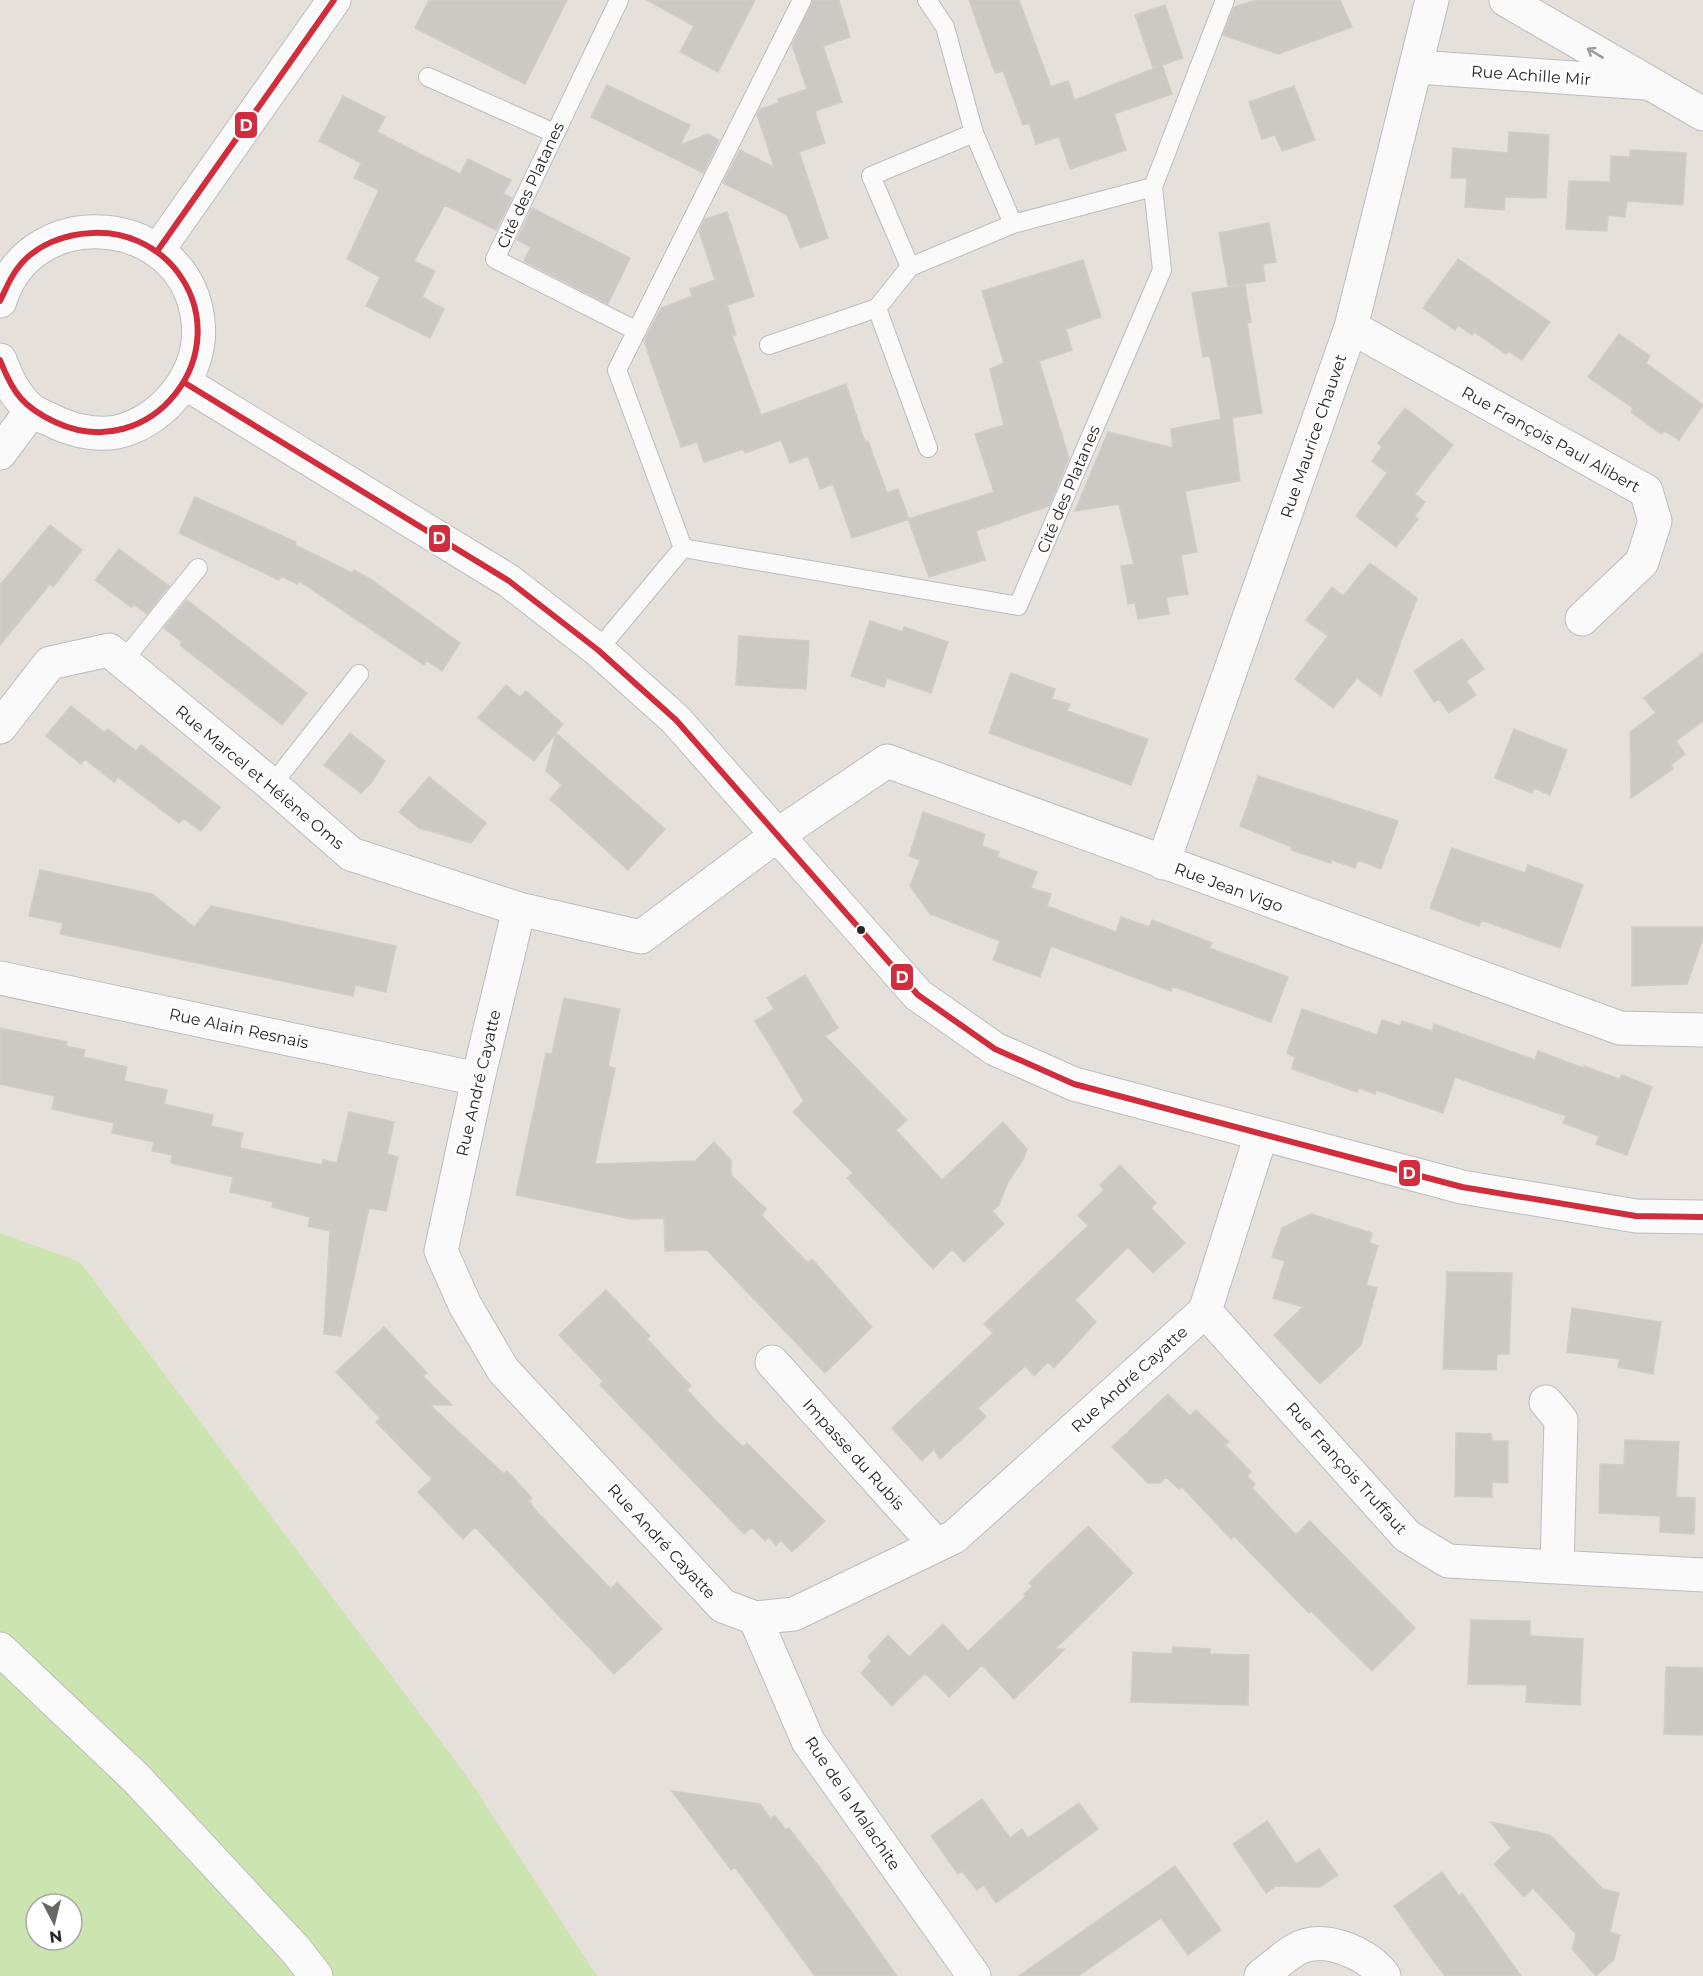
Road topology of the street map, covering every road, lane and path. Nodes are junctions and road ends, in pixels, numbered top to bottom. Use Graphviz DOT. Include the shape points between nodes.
graph roads {
  1 [pos="334,0"];
  2 [pos="619,0"];
  3 [pos="802,0"];
  4 [pos="927,0"];
  5 [pos="1225,0"];
  6 [pos="1432,0"];
  7 [pos="1506,0"];
  8 [pos="1417,67"];
  9 [pos="428,77"];
  10 [pos="1645,83"];
  11 [pos="1703,114"];
  12 [pos="554,133"];
  13 [pos="974,133"];
  14 [pos="1153,187"];
  15 [pos="1013,224"];
  16 [pos="158,250"];
  17 [pos="910,267"];
  18 [pos="1,292"];
  19 [pos="877,308"];
  20 [pos="1351,327"];
  21 [pos="637,331"];
  22 [pos="769,345"];
  23 [pos="0,360"];
  24 [pos="185,384"];
  25 [pos="32,411"];
  26 [pos="928,448"];
  27 [pos="0,453"];
  28 [pos="683,548"];
  29 [pos="198,568"];
  30 [pos="1582,619"];
  31 [pos="598,650"];
  32 [pos="123,662"];
  33 [pos="359,674"];
  34 [pos="0,727"];
  35 [pos="272,785"];
  36 [pos="776,836"];
  37 [pos="1163,863"];
  38 [pos="519,909"];
  39 [pos="0,978"];
  40 [pos="1703,1030"];
  41 [pos="477,1079"];
  42 [pos="1261,1135"];
  43 [pos="1703,1217"];
  44 [pos="1205,1311"];
  45 [pos="772,1362"];
  46 [pos="1546,1402"];
  47 [pos="936,1545"];
  48 [pos="1557,1566"];
  49 [pos="1703,1575"];
  50 [pos="755,1618"];
  51 [pos="0,1649"];
  52 [pos="316,1976"];
  53 [pos="974,1976"];
  54 [pos="1261,1976"];
  55 [pos="1384,1976"];
  1 -- 16 [label="street"];
  2 -- 12 [label="lane, Cité des Platanes"];
  3 -- 21 [label="lane"];
  4 -- 13 [label="lane" via="945,27"];
  5 -- 14 [label="lane"];
  6 -- 8 [label="street, Rue Maurice Chauvet"];
  10 -- 7 [label="street, Rue Achille Mir, one-way"];
  8 -- 10 [label="street, Rue Achille Mir"];
  8 -- 20 [label="street, Rue Maurice Chauvet"];
  9 -- 12 [label="lane"];
  10 -- 11 [label="street, Rue Achille Mir"];
  12 -- 21 [label="lane, Cité des Platanes" via="495,259"];
  13 -- 15 [label="lane"];
  13 -- 17 [label="lane" via="871,176"];
  14 -- 15 [label="lane"];
  14 -- 28 [label="lane, Cité des Platanes" via="1162,270 1018,606"];
  15 -- 17 [label="lane"];
  16 -- 18 [label="street" via="124,233 78,231 33,251"];
  16 -- 24 [label="street" via="185,280 198,321 195,358"];
  17 -- 19 [label="lane"];
  19 -- 22 [label="lane"];
  19 -- 26 [label="lane"];
  20 -- 30 [label="street, Rue François Paul Alibert" via="1646,491 1655,521 1642,562"];
  20 -- 37 [label="street, Rue Maurice Chauvet"];
  21 -- 28 [label="lane" via="617,370"];
  23 -- 25 [label="street" via="9,384"];
  24 -- 25 [label="street" via="154,416 116,432 71,430"];
  24 -- 31 [label="street" via="509,580"];
  25 -- 27 [label="street"];
  28 -- 31 [label="lane"];
  29 -- 32 [label="lane"];
  31 -- 36 [label="street" via="676,720"];
  32 -- 34 [label="street, Rue Marcel et Hélène Oms" via="109,650 50,663"];
  32 -- 35 [label="street, Rue Marcel et Hélène Oms"];
  33 -- 35 [label="lane"];
  35 -- 38 [label="street, Rue Marcel et Hélène Oms" via="351,854"];
  36 -- 37 [label="street, Rue Jean Vigo" via="887,761"];
  36 -- 38 [label="street, Rue Marcel et Hélène Oms" via="641,937"];
  36 -- 42 [label="street" via="918,995 994,1049 1074,1084"];
  37 -- 40 [label="street, Rue Jean Vigo" via="1620,1028"];
  38 -- 41 [label="street, Rue André Cayatte"];
  39 -- 41 [label="street, Rue Alain Resnais"];
  41 -- 50 [label="street, Rue André Cayatte" via="441,1251 465,1305 503,1370 723,1606"];
  42 -- 43 [label="street" via="1462,1187 1636,1216"];
  42 -- 44 [label="street"];
  44 -- 47 [label="street, Rue André Cayatte" via="954,1537"];
  44 -- 48 [label="street, Rue François Truffaut" via="1407,1536 1448,1561"];
  45 -- 47 [label="street, Impasse du Rubis"];
  46 -- 48 [label="street" via="1561,1420"];
  47 -- 50 [label="street, Rue André Cayatte" via="794,1614"];
  48 -- 49 [label="street, Rue François Truffaut"];
  50 -- 53 [label="street, Rue de la Malachite" via="808,1741"];
  51 -- 52 [label="street" via="136,1779 295,1948"];
  54 -- 55 [label="street" via="1304,1946 1336,1945 1374,1962"];
}
